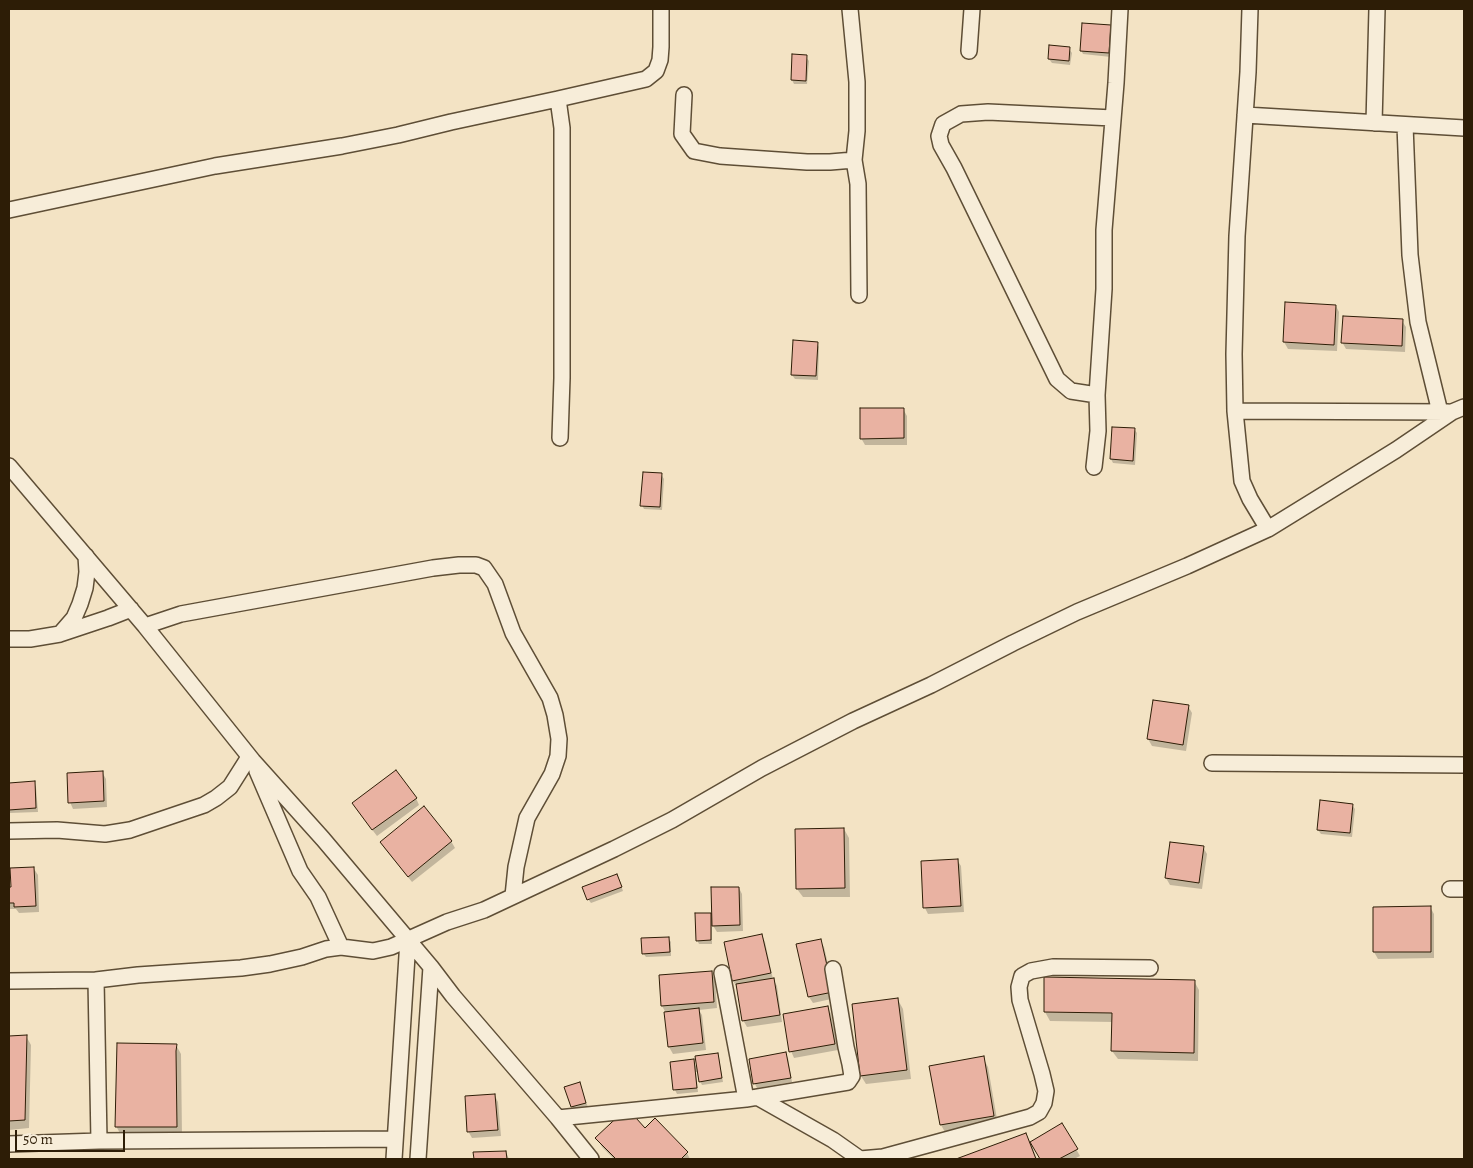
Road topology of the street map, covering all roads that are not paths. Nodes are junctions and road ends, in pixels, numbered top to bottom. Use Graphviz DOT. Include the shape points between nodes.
graph roads {
  1 [pos="661,9"];
  2 [pos="850,9"];
  3 [pos="972,9"];
  4 [pos="1120,9"];
  5 [pos="1250,9"];
  6 [pos="1376,9"];
  7 [pos="969,51"];
  8 [pos="684,95"];
  9 [pos="558,99"];
  10 [pos="1245,115"];
  11 [pos="1113,118"];
  12 [pos="1374,123"];
  13 [pos="1405,125"];
  14 [pos="1464,128"];
  15 [pos="854,160"];
  16 [pos="9,210"];
  17 [pos="859,295"];
  18 [pos="1097,395"];
  19 [pos="1235,411"];
  20 [pos="1455,411"];
  21 [pos="560,438"];
  22 [pos="9,466"];
  23 [pos="1094,467"];
  24 [pos="1268,529"];
  25 [pos="86,556"];
  26 [pos="131,609"];
  27 [pos="145,626"];
  28 [pos="60,634"];
  29 [pos="9,639"];
  30 [pos="251,759"];
  31 [pos="1212,763"];
  32 [pos="1464,765"];
  33 [pos="9,831"];
  34 [pos="513,896"];
  35 [pos="408,940"];
  36 [pos="341,947"];
  37 [pos="431,967"];
  38 [pos="1150,968"];
  39 [pos="833,969"];
  40 [pos="722,974"];
  41 [pos="9,980"];
  42 [pos="96,980"];
  43 [pos="752,1098"];
  44 [pos="558,1118"];
  45 [pos="395,1140"];
  46 [pos="99,1141"];
  47 [pos="9,1144"];
  48 [pos="394,1159"];
  49 [pos="418,1159"];
  50 [pos="591,1159"];
  51 [pos="860,1159"];
  1 -- 9 [label="street" via="660,54 656,71 646,79"];
  2 -- 15 [label="street" via="857,82"];
  3 -- 7 [label="street"];
  4 -- 11 [label="street"];
  5 -- 10 [label="street"];
  6 -- 12 [label="street"];
  8 -- 15 [label="street" via="682,134 694,151 789,161"];
  9 -- 16 [label="street" via="398,135 215,166"];
  9 -- 21 [label="street" via="562,128"];
  10 -- 12 [label="street"];
  10 -- 19 [label="street" via="1237,236"];
  11 -- 18 [label="street" via="1104,230 1104,289"];
  11 -- 18 [label="street" via="988,112 961,114 943,124 939,136 1057,379 1070,391"];
  12 -- 13 [label="street"];
  13 -- 14 [label="street"];
  13 -- 20 [label="street" via="1410,255 1418,322"];
  15 -- 17 [label="street" via="858,184"];
  18 -- 23 [label="street"];
  19 -- 20 [label="street"];
  19 -- 24 [label="street" via="1242,481"];
  20 -- 24 [label="street"];
  22 -- 25 [label="street"];
  24 -- 34 [label="street" via="1013,643 770,764 614,850"];
  25 -- 26 [label="street"];
  25 -- 28 [label="street" via="85,588 80,604 74,618"];
  26 -- 27 [label="street"];
  26 -- 28 [label="street"];
  27 -- 30 [label="street"];
  27 -- 34 [label="street" via="181,614 433,568 459,565 484,568 495,584 513,633 550,698 558,739 558,756 552,774 527,818"];
  28 -- 29 [label="street"];
  30 -- 33 [label="street" via="230,787 216,798 130,830 106,834"];
  30 -- 35 [label="street" via="324,839"];
  30 -- 36 [label="street" via="300,871 318,897"];
  31 -- 32 [label="street"];
  34 -- 35 [label="street"];
  35 -- 36 [label="street" via="373,951"];
  35 -- 37 [label="street"];
  35 -- 45 [label="street"];
  36 -- 42 [label="street" via="241,968"];
  37 -- 44 [label="street"];
  37 -- 49 [label="street"];
  38 -- 51 [label="street" via="1053,968 1022,976 1020,1000 1046,1091 1040,1112 883,1157"];
  39 -- 43 [label="street" via="852,1076 848,1082 840,1084"];
  40 -- 43 [label="street"];
  41 -- 42 [label="street"];
  42 -- 46 [label="street"];
  43 -- 44 [label="street"];
  43 -- 51 [label="street" via="833,1140"];
  44 -- 50 [label="street"];
  45 -- 46 [label="street"];
  45 -- 48 [label="street"];
  46 -- 47 [label="street"];
}
